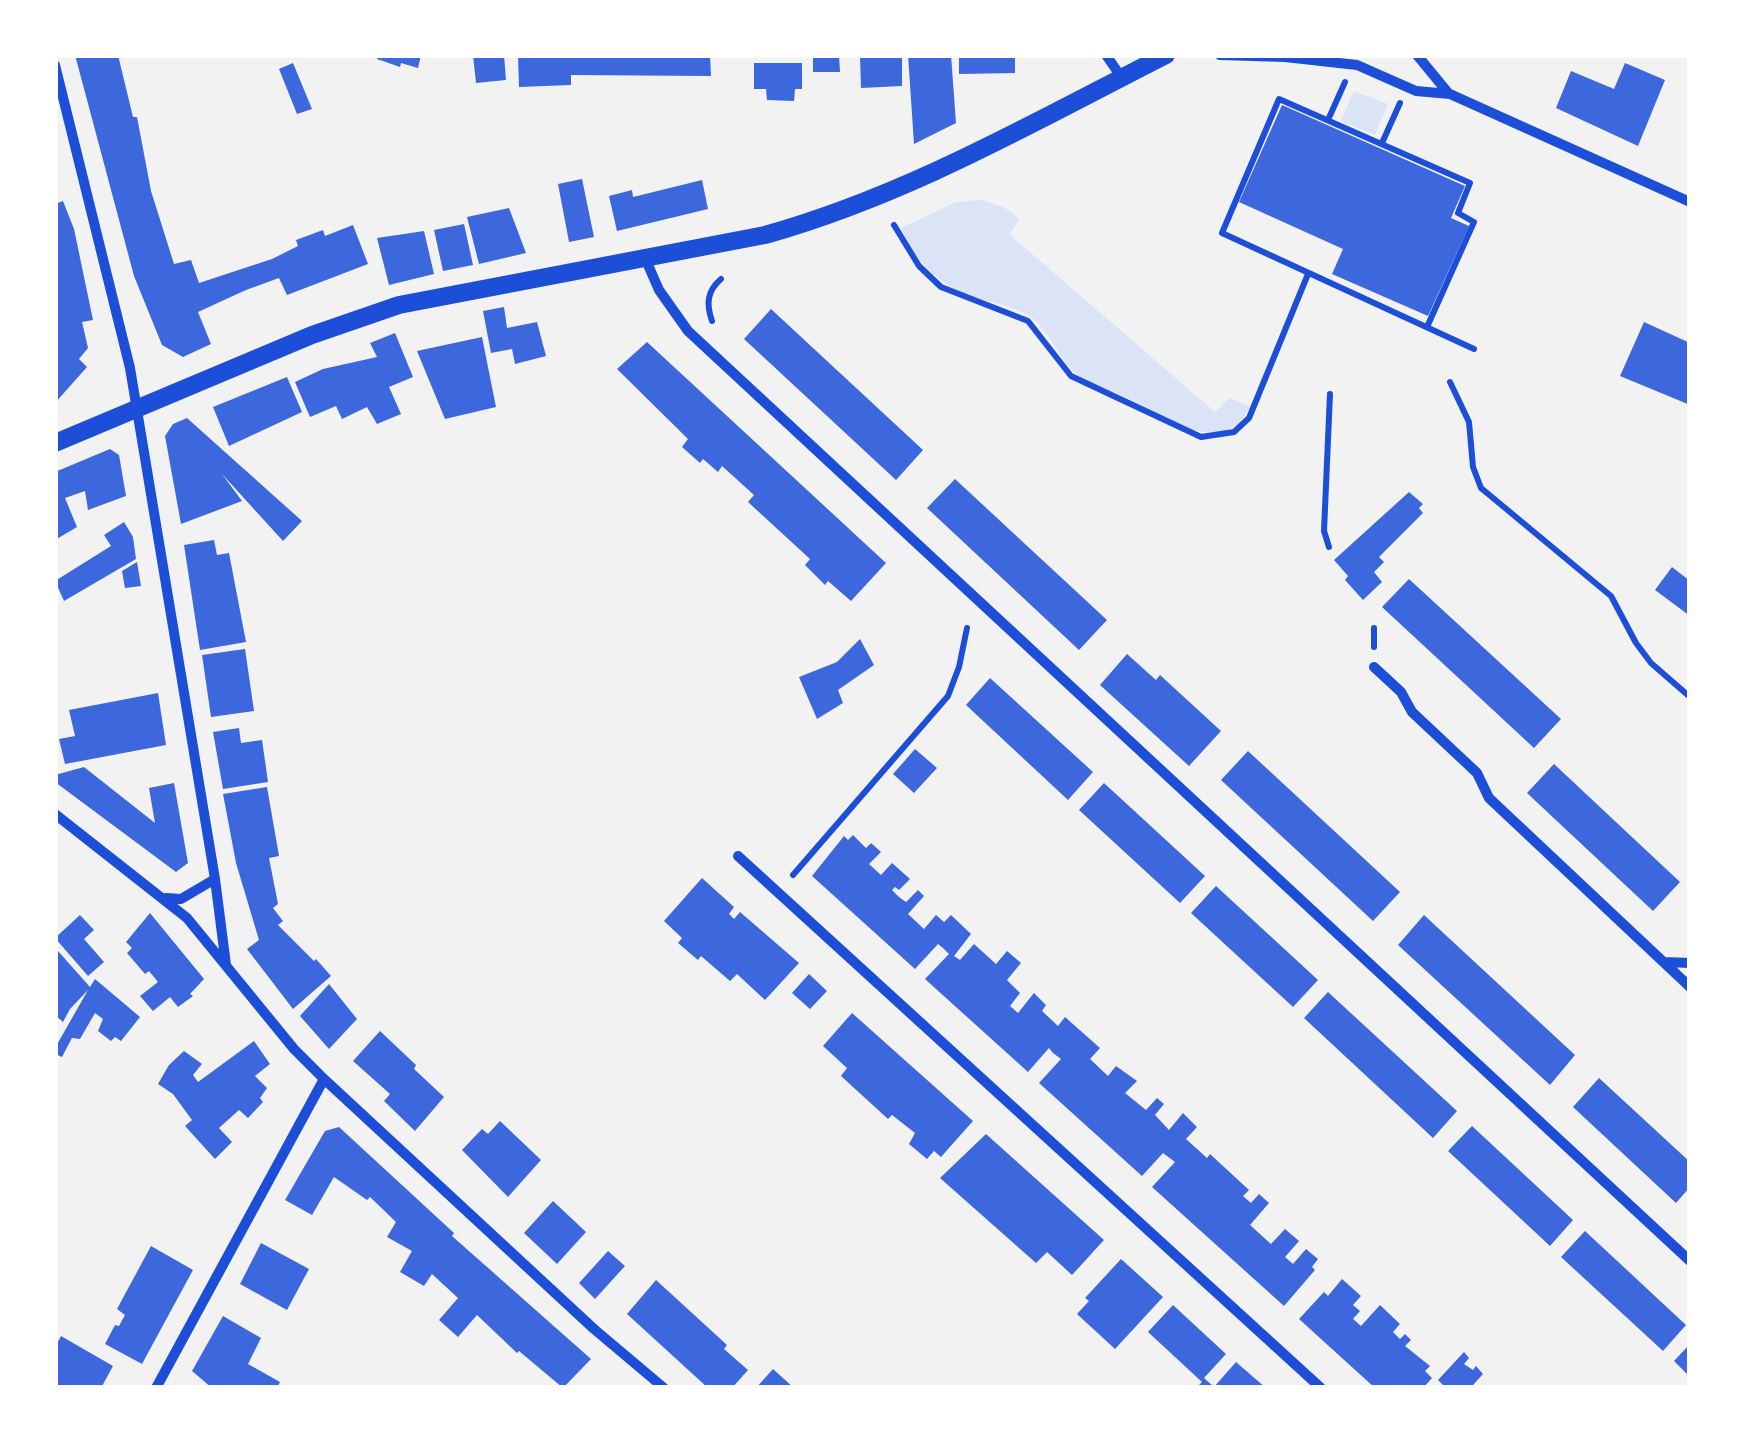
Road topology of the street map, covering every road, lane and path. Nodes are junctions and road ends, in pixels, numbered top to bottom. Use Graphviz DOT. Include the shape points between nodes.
graph roads {
  1 [pos="1106,55"];
  2 [pos="1144,55"];
  3 [pos="1166,55"];
  4 [pos="1220,55"];
  5 [pos="1417,55"];
  6 [pos="1354,60"];
  7 [pos="55,66"];
  8 [pos="1126,76"];
  9 [pos="1345,82"];
  10 [pos="1450,94"];
  11 [pos="1400,102"];
  12 [pos="1328,120"];
  13 [pos="1382,143"];
  14 [pos="1690,202"];
  15 [pos="894,226"];
  16 [pos="645,258"];
  17 [pos="1308,274"];
  18 [pos="721,278"];
  19 [pos="712,321"];
  20 [pos="1427,327"];
  21 [pos="1474,349"];
  22 [pos="1450,382"];
  23 [pos="1330,394"];
  24 [pos="137,410"];
  25 [pos="55,443"];
  26 [pos="1328,547"];
  27 [pos="967,628"];
  28 [pos="1374,666"];
  29 [pos="1690,698"];
  30 [pos="55,814"];
  31 [pos="738,856"];
  32 [pos="793,875"];
  33 [pos="215,879"];
  34 [pos="165,898"];
  35 [pos="1664,962"];
  36 [pos="1690,963"];
  37 [pos="226,965"];
  38 [pos="1690,987"];
  39 [pos="324,1079"];
  40 [pos="1690,1261"];
  41 [pos="156,1388"];
  42 [pos="664,1388"];
  43 [pos="1321,1388"];
  1 -- 8 [label="street"];
  2 -- 8 [label="street"];
  3 -- 8 [label="street"];
  4 -- 6 [label="street"];
  5 -- 10 [label="street"];
  6 -- 10 [label="street" via="1416,91"];
  7 -- 24 [label="street" via="121,321"];
  8 -- 16 [label="street" via="882,197 765,235"];
  9 -- 12 [label="path"];
  10 -- 14 [label="street"];
  11 -- 13 [label="path"];
  12 -- 13 [label="path"];
  12 -- 17 [label="path" via="1278,99 1222,234"];
  13 -- 20 [label="path" via="1470,183 1458,213 1474,222"];
  15 -- 17 [label="path" via="941,286 1028,321 1070,376 1201,437 1234,432 1249,418"];
  16 -- 24 [label="street" via="399,305"];
  16 -- 40 [label="street" via="688,330"];
  17 -- 20 [label="path"];
  18 -- 19 [label="path" via="707,306"];
  20 -- 21 [label="path"];
  22 -- 29 [label="path" via="1468,422 1481,488 1611,596 1636,644"];
  23 -- 26 [label="path"];
  24 -- 25 [label="street"];
  24 -- 33 [label="street"];
  27 -- 32 [label="path" via="954,684 939,709"];
  28 -- 35 [label="street" via="1477,773 1490,798"];
  30 -- 34 [label="street"];
  31 -- 43 [label="street"];
  33 -- 34 [label="street" via="181,899"];
  33 -- 37 [label="street"];
  34 -- 37 [label="street"];
  35 -- 36 [label="street"];
  35 -- 38 [label="street"];
  37 -- 39 [label="street"];
  39 -- 41 [label="street"];
  39 -- 42 [label="street"];
}
